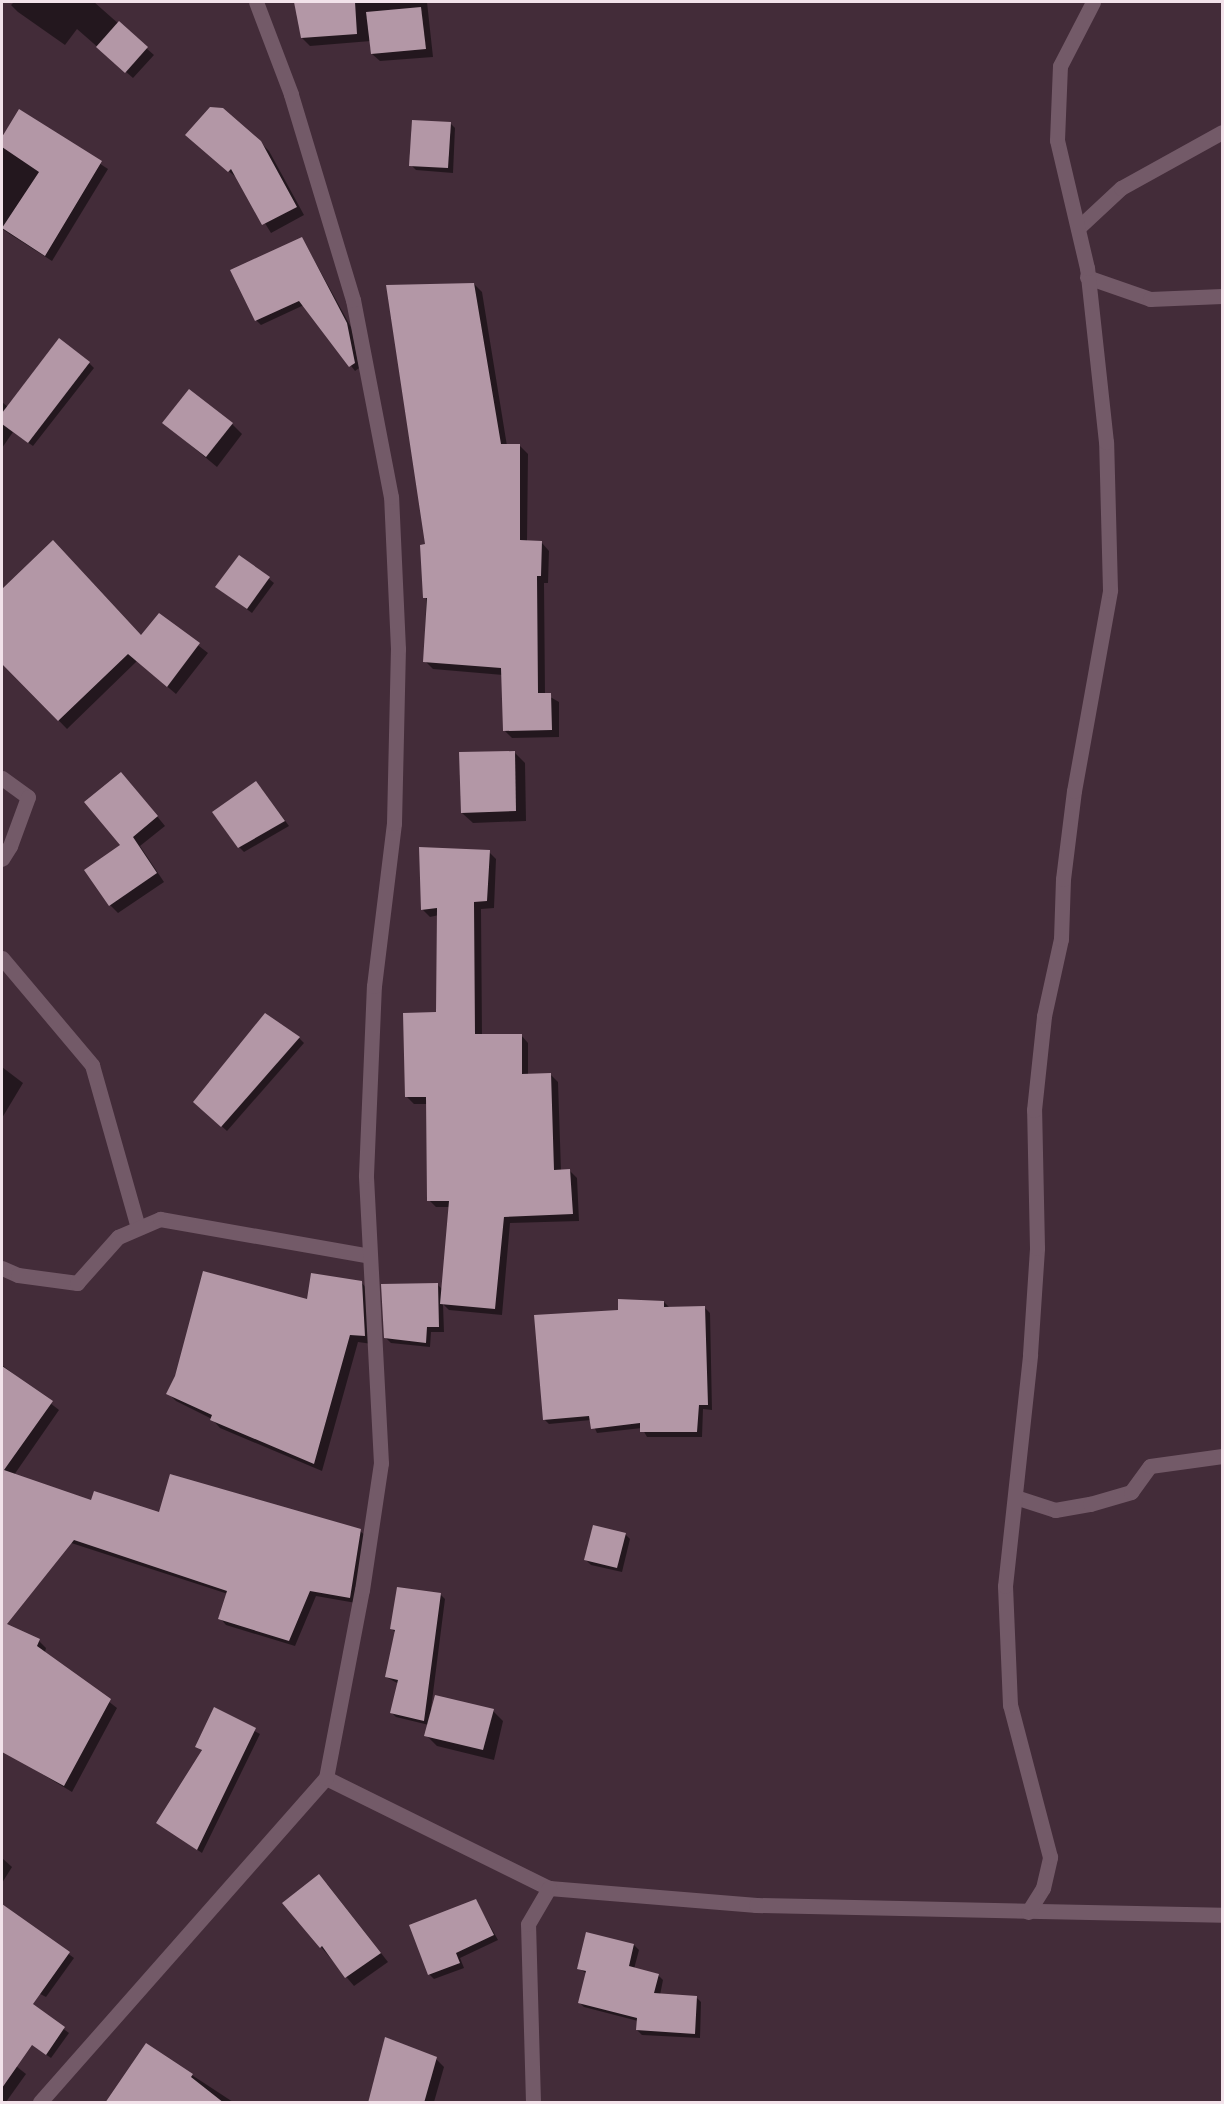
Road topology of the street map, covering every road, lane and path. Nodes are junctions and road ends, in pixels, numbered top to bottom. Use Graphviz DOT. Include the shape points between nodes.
graph roads {
  1 [pos="256,2"];
  2 [pos="1093,2"];
  3 [pos="1222,132"];
  4 [pos="1077,228"];
  5 [pos="1087,277"];
  6 [pos="1222,296"];
  7 [pos="2,778"];
  8 [pos="2,859"];
  9 [pos="2,958"];
  10 [pos="138,1228"];
  11 [pos="370,1256"];
  12 [pos="2,1268"];
  13 [pos="1222,1456"];
  14 [pos="1015,1497"];
  15 [pos="326,1778"];
  16 [pos="549,1888"];
  17 [pos="1028,1912"];
  18 [pos="1222,1915"];
  19 [pos="40,2103"];
  20 [pos="533,2103"];
  1 -- 11 [label="street" via="291,94 353,300 391,497 398,649 394,823 375,986 366,1175"];
  2 -- 4 [label="street" via="1060,66 1058,140"];
  3 -- 4 [label="street" via="1121,188"];
  4 -- 5 [label="street"];
  5 -- 6 [label="street" via="1150,299"];
  5 -- 14 [label="street" via="1106,442 1110,590 1074,791 1063,879 1061,939 1044,1016 1034,1110 1036,1248"];
  7 -- 8 [label="street" via="28,797"];
  9 -- 10 [label="street" via="92,1065"];
  10 -- 11 [label="street" via="160,1219"];
  10 -- 12 [label="street" via="118,1237 77,1283 18,1275"];
  11 -- 15 [label="street" via="381,1463 358,1613"];
  13 -- 14 [label="street" via="1150,1466 1131,1492 1090,1504 1055,1510"];
  14 -- 17 [label="street" via="1005,1586 1010,1705 1050,1857 1043,1888"];
  15 -- 16 [label="street"];
  15 -- 19 [label="street"];
  16 -- 17 [label="street" via="756,1905"];
  16 -- 20 [label="street" via="528,1924"];
  17 -- 18 [label="street"];
}
